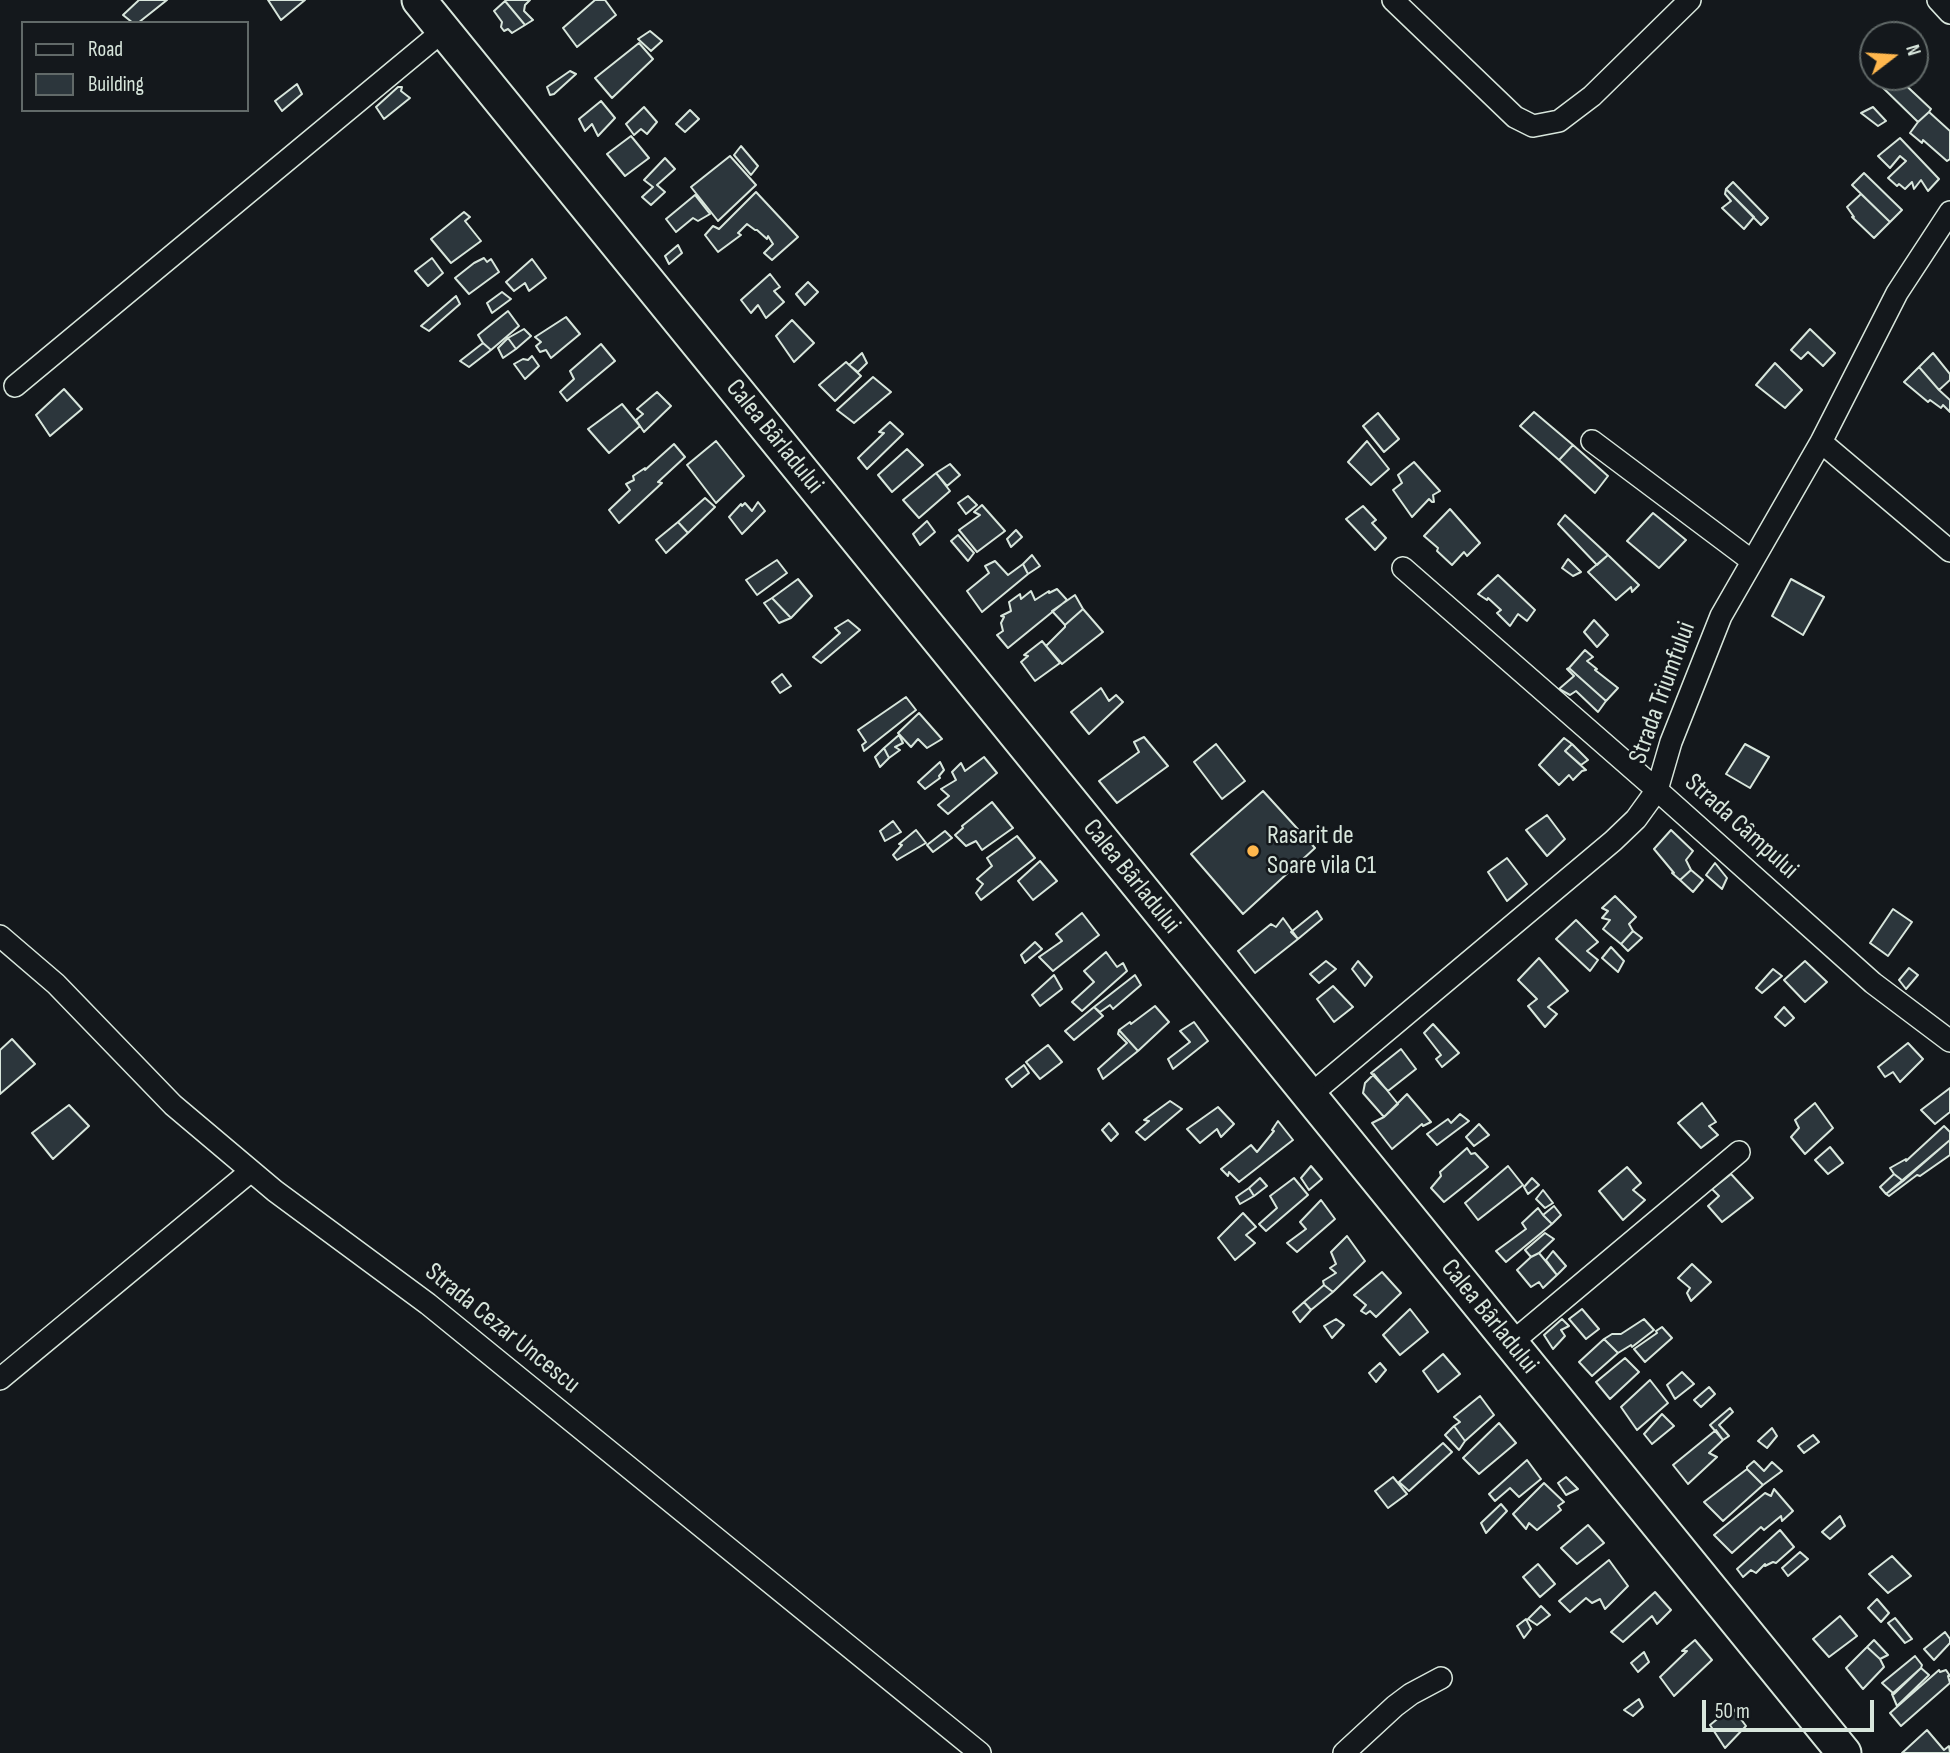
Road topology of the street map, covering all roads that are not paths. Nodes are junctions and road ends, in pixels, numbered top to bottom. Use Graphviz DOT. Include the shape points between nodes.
graph roads {
  1 [pos="419,0"];
  2 [pos="1392,0"];
  3 [pos="1690,0"];
  4 [pos="1938,0"];
  5 [pos="1950,13"];
  6 [pos="444,30"];
  7 [pos="1950,212"];
  8 [pos="15,386"];
  9 [pos="1592,441"];
  10 [pos="1821,442"];
  11 [pos="1950,551"];
  12 [pos="1752,561"];
  13 [pos="1403,568"];
  14 [pos="1657,790"];
  15 [pos="0,936"];
  16 [pos="1950,1041"];
  17 [pos="1309,1096"];
  18 [pos="1739,1152"];
  19 [pos="251,1171"];
  20 [pos="1510,1344"];
  21 [pos="0,1379"];
  22 [pos="1441,1678"];
  23 [pos="980,1753"];
  24 [pos="1344,1753"];
  25 [pos="1844,1753"];
  1 -- 6 [label="main road, Calea Bârladului"];
  2 -- 3 [label="street" via="1515,117 1533,126 1559,121 1591,96"];
  4 -- 5 [label="street"];
  6 -- 8 [label="street"];
  6 -- 17 [label="main road, Calea Bârladului"];
  7 -- 10 [label="street, Strada Triumfului" via="1897,293"];
  9 -- 12 [label="street"];
  10 -- 11 [label="street"];
  10 -- 12 [label="street, Strada Triumfului"];
  12 -- 14 [label="street, Strada Triumfului" via="1721,616"];
  13 -- 14 [label="street, Strada Câmpului"];
  14 -- 16 [label="street, Strada Câmpului" via="1874,983"];
  14 -- 17 [label="street, Strada Triumfului" via="1613,841"];
  15 -- 19 [label="street, Strada Cezar Uncescu" via="56,984 173,1105"];
  17 -- 20 [label="main road, Calea Bârladului"];
  18 -- 20 [label="street"];
  19 -- 21 [label="street"];
  19 -- 23 [label="street, Strada Cezar Uncescu" via="428,1304"];
  20 -- 25 [label="main road, Calea Bârladului"];
  22 -- 24 [label="street" via="1395,1706"];
}
